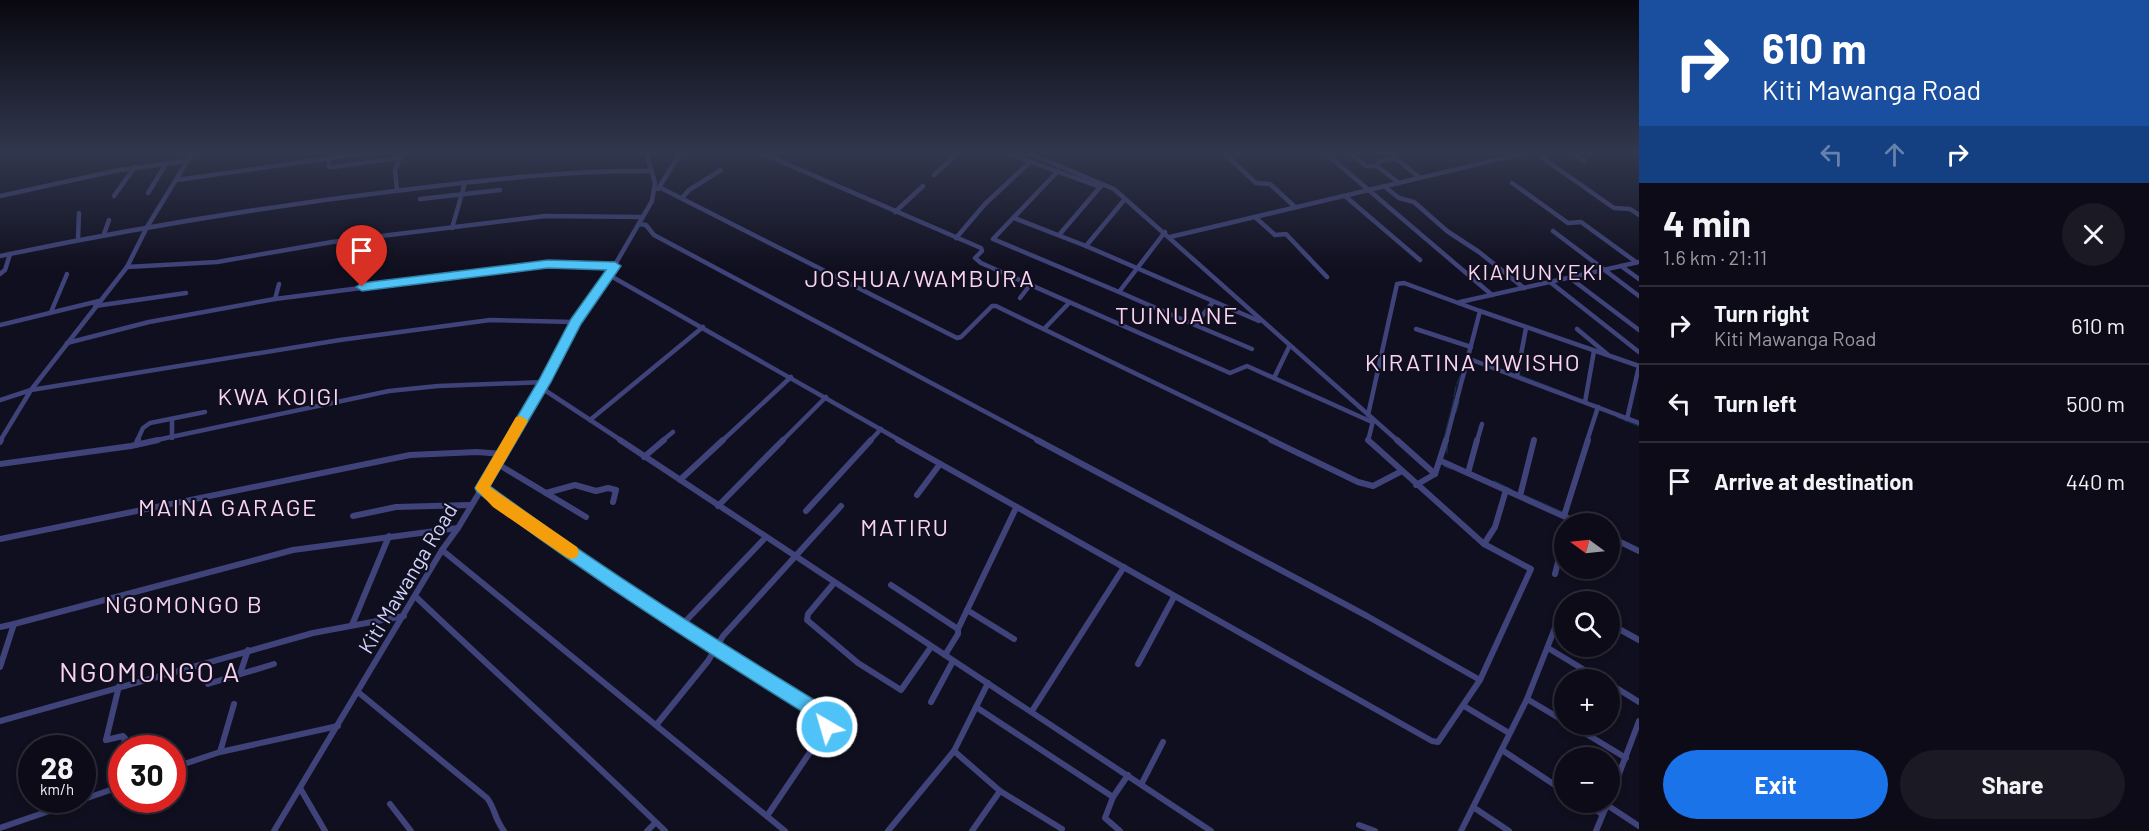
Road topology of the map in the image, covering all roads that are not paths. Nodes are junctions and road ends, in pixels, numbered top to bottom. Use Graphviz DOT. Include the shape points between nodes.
graph roads {
  1 [pos="24,191"];
  2 [pos="118,191"];
  3 [pos="170,191"];
  4 [pos="392,191"];
  5 [pos="490,191"];
  6 [pos="667,191"];
  7 [pos="688,191"];
  8 [pos="847,191"];
  9 [pos="917,191"];
  10 [pos="999,191"];
  11 [pos="1039,191"];
  12 [pos="1097,191"];
  13 [pos="1111,191"];
  14 [pos="1277,191"];
  15 [pos="1368,191"];
  16 [pos="1372,191"];
  17 [pos="1390,191"];
  18 [pos="1523,191"];
  19 [pos="1589,191"];
  20 [pos="462,193"];
  21 [pos="655,193"];
  22 [pos="0,196"];
  23 [pos="114,196"];
  24 [pos="1345,196"];
  25 [pos="682,198"];
  26 [pos="420,199"];
  27 [pos="1125,199"];
  28 [pos="1295,207"];
  29 [pos="895,212"];
  30 [pos="79,213"];
  31 [pos="1639,215"];
  32 [pos="643,217"];
  33 [pos="1255,217"];
  34 [pos="1014,218"];
  35 [pos="109,220"];
  36 [pos="639,224"];
  37 [pos="147,227"];
  38 [pos="452,228"];
  39 [pos="1553,231"];
  40 [pos="1164,232"];
  41 [pos="104,234"];
  42 [pos="1059,235"];
  43 [pos="1170,237"];
  44 [pos="956,238"];
  45 [pos="78,239"];
  46 [pos="1086,246"];
  47 [pos="10,254"];
  48 [pos="0,256"];
  49 [pos="1420,260"];
  50 [pos="1637,262"];
  51 [pos="615,266"];
  52 [pos="1621,266"];
  53 [pos="127,267"];
  54 [pos="1135,268"];
  55 [pos="1604,270"];
  56 [pos="0,273"];
  57 [pos="66,274"];
  58 [pos="609,275"];
  59 [pos="1327,277"];
  60 [pos="1570,278"];
  61 [pos="1639,279"];
  62 [pos="1550,282"];
  63 [pos="279,284"];
  64 [pos="1030,285"];
  65 [pos="1524,288"];
  66 [pos="1119,292"];
  67 [pos="186,293"];
  68 [pos="1492,295"];
  69 [pos="1639,296"];
  70 [pos="1020,298"];
  71 [pos="275,299"];
  72 [pos="1213,302"];
  73 [pos="97,303"];
  74 [pos="1070,303"];
  75 [pos="1459,303"];
  76 [pos="1480,311"];
  77 [pos="51,312"];
  78 [pos="575,322"];
  79 [pos="1263,323"];
  80 [pos="0,325"];
  81 [pos="1195,325"];
  82 [pos="703,327"];
  83 [pos="1526,328"];
  84 [pos="1044,329"];
  85 [pos="1416,329"];
  86 [pos="1576,329"];
  87 [pos="1639,330"];
  88 [pos="67,343"];
  89 [pos="1289,347"];
  90 [pos="1471,348"];
  91 [pos="1252,349"];
  92 [pos="1594,351"];
  93 [pos="1639,352"];
  94 [pos="1611,357"];
  95 [pos="1467,358"];
  96 [pos="1639,366"];
  97 [pos="1517,376"];
  98 [pos="791,377"];
  99 [pos="1274,378"];
  100 [pos="542,385"];
  101 [pos="31,390"];
  102 [pos="826,397"];
  103 [pos="0,400"];
  104 [pos="1585,402"];
  105 [pos="1598,408"];
  106 [pos="205,412"];
  107 [pos="1627,418"];
  108 [pos="1369,419"];
  109 [pos="172,420"];
  110 [pos="590,420"];
  111 [pos="1639,423"];
  112 [pos="1482,424"];
  113 [pos="881,429"];
  114 [pos="673,432"];
  115 [pos="172,438"];
  116 [pos="1534,440"];
  117 [pos="0,442"];
  118 [pos="136,445"];
  119 [pos="503,454"];
  120 [pos="644,457"];
  121 [pos="1441,461"];
  122 [pos="496,463"];
  123 [pos="0,464"];
  124 [pos="940,464"];
  125 [pos="1402,471"];
  126 [pos="1468,473"];
  127 [pos="1435,474"];
  128 [pos="680,480"];
  129 [pos="1416,485"];
  130 [pos="482,488"];
  131 [pos="1506,490"];
  132 [pos="546,493"];
  133 [pos="917,495"];
  134 [pos="1520,496"];
  135 [pos="613,502"];
  136 [pos="470,505"];
  137 [pos="718,506"];
  138 [pos="841,506"];
  139 [pos="1016,507"];
  140 [pos="806,511"];
  141 [pos="1555,513"];
  142 [pos="1569,513"];
  143 [pos="353,516"];
  144 [pos="586,517"];
  145 [pos="458,528"];
  146 [pos="389,536"];
  147 [pos="766,537"];
  148 [pos="0,539"];
  149 [pos="1620,542"];
  150 [pos="1484,544"];
  151 [pos="442,550"];
  152 [pos="1639,551"];
  153 [pos="796,557"];
  154 [pos="1124,567"];
  155 [pos="834,583"];
  156 [pos="891,585"];
  157 [pos="416,597"];
  158 [pos="1174,597"];
  159 [pos="967,610"];
  160 [pos="404,616"];
  161 [pos="14,624"];
  162 [pos="352,625"];
  163 [pos="0,627"];
  164 [pos="681,627"];
  165 [pos="958,629"];
  166 [pos="1620,630"];
  167 [pos="1554,632"];
  168 [pos="1014,639"];
  169 [pos="1639,640"];
  170 [pos="931,647"];
  171 [pos="1548,648"];
  172 [pos="716,649"];
  173 [pos="248,650"];
  174 [pos="945,655"];
  175 [pos="953,661"];
  176 [pos="274,664"];
  177 [pos="1138,664"];
  178 [pos="0,667"];
  179 [pos="1583,669"];
  180 [pos="240,674"];
  181 [pos="1480,680"];
  182 [pos="988,683"];
  183 [pos="207,684"];
  184 [pos="119,686"];
  185 [pos="1620,690"];
  186 [pos="358,692"];
  187 [pos="1527,699"];
  188 [pos="931,702"];
  189 [pos="1639,702"];
  190 [pos="234,704"];
  191 [pos="1464,706"];
  192 [pos="976,707"];
  193 [pos="1032,711"];
  194 [pos="1554,715"];
  195 [pos="0,721"];
  196 [pos="1639,721"];
  197 [pos="657,724"];
  198 [pos="338,726"];
  199 [pos="1509,733"];
  200 [pos="1588,735"];
  201 [pos="1636,737"];
  202 [pos="108,740"];
  203 [pos="1163,742"];
  204 [pos="1502,750"];
  205 [pos="954,751"];
  206 [pos="220,752"];
  207 [pos="1626,758"];
  208 [pos="186,763"];
  209 [pos="1620,773"];
  210 [pos="1128,775"];
  211 [pos="1142,783"];
  212 [pos="1554,784"];
  213 [pos="300,789"];
  214 [pos="108,791"];
  215 [pos="1000,791"];
  216 [pos="1113,797"];
  217 [pos="390,804"];
  218 [pos="1473,807"];
  219 [pos="1620,811"];
  220 [pos="1602,814"];
  221 [pos="767,816"];
  222 [pos="655,823"];
  223 [pos="1359,825"];
  224 [pos="1639,826"];
  225 [pos="0,828"];
  226 [pos="1062,829"];
  227 [pos="274,831"];
  228 [pos="325,831"];
  229 [pos="411,831"];
  230 [pos="504,831"];
  231 [pos="647,831"];
  232 [pos="665,831"];
  233 [pos="785,831"];
  234 [pos="888,831"];
  235 [pos="972,831"];
  236 [pos="1120,831"];
  237 [pos="1211,831"];
  238 [pos="1375,831"];
  239 [pos="1461,831"];
  240 [pos="1509,831"];
  241 [pos="1596,831"];
  1 -- 22 [label="street"];
  2 -- 23 [label="street"];
  3 -- 37 [label="street"];
  4 -- 37 [label="street"];
  5 -- 20 [label="street"];
  6 -- 25 [label="street"];
  7 -- 25 [label="street"];
  8 -- 29 [label="street"];
  9 -- 29 [label="street"];
  10 -- 44 [label="street"];
  11 -- 34 [label="street"];
  12 -- 42 [label="street"];
  13 -- 27 [label="street"];
  14 -- 28 [label="street"];
  15 -- 24 [label="street"];
  16 -- 68 [label="street"];
  17 -- 65 [label="street" via="1414,202"];
  18 -- 50 [label="street" via="1568,223 1581,222"];
  19 -- 31 [label="street" via="1614,208 1630,209"];
  20 -- 26 [label="street"];
  20 -- 38 [label="street"];
  21 -- 32 [label="street, Kiti Mawanga Road"];
  24 -- 28 [label="street"];
  24 -- 49 [label="street"];
  25 -- 84 [label="street" via="957,338 994,306"];
  27 -- 40 [label="street"];
  27 -- 46 [label="street"];
  28 -- 33 [label="street"];
  29 -- 44 [label="street"];
  30 -- 45 [label="street"];
  32 -- 36 [label="street, Kiti Mawanga Road"];
  32 -- 38 [label="street" via="545,216"];
  33 -- 43 [label="street"];
  33 -- 59 [label="street" via="1275,235 1286,234"];
  34 -- 42 [label="street"];
  34 -- 66 [label="street" via="993,240"];
  35 -- 41 [label="street"];
  36 -- 51 [label="street, Kiti Mawanga Road"];
  36 -- 181 [label="street"];
  37 -- 41 [label="street"];
  37 -- 53 [label="street"];
  38 -- 53 [label="street" via="332,242 218,262"];
  39 -- 55 [label="street"];
  40 -- 43 [label="street"];
  40 -- 54 [label="street"];
  41 -- 45 [label="street"];
  42 -- 46 [label="street"];
  43 -- 79 [label="street"];
  44 -- 64 [label="street" via="981,248 975,258 981,263"];
  45 -- 47 [label="street"];
  46 -- 54 [label="street"];
  47 -- 48 [label="street"];
  47 -- 56 [label="street" via="5,270"];
  50 -- 52 [label="street"];
  51 -- 58 [label="street, Kiti Mawanga Road"];
  51 -- 71 [label="street" via="548,264"];
  52 -- 55 [label="street"];
  52 -- 61 [label="street"];
  53 -- 73 [label="street"];
  54 -- 66 [label="street"];
  54 -- 72 [label="street"];
  55 -- 60 [label="street"];
  55 -- 69 [label="street"];
  57 -- 77 [label="street"];
  58 -- 78 [label="street, Kiti Mawanga Road"];
  58 -- 82 [label="street"];
  60 -- 62 [label="street"];
  60 -- 87 [label="street"];
  62 -- 65 [label="street"];
  62 -- 93 [label="street"];
  63 -- 71 [label="street"];
  64 -- 70 [label="street"];
  64 -- 74 [label="street"];
  65 -- 68 [label="street"];
  66 -- 81 [label="street"];
  67 -- 73 [label="street"];
  68 -- 75 [label="street"];
  71 -- 88 [label="street" via="148,321"];
  72 -- 79 [label="street"];
  72 -- 81 [label="street"];
  73 -- 77 [label="street"];
  73 -- 88 [label="street"];
  74 -- 84 [label="street"];
  74 -- 99 [label="street" via="1230,373 1247,366"];
  75 -- 76 [label="street"];
  75 -- 108 [label="street" via="1404,283 1397,284"];
  76 -- 83 [label="street"];
  76 -- 90 [label="street"];
  77 -- 80 [label="street"];
  78 -- 100 [label="street, Kiti Mawanga Road"];
  78 -- 101 [label="street" via="490,320"];
  79 -- 89 [label="street"];
  81 -- 91 [label="street"];
  82 -- 98 [label="street"];
  82 -- 110 [label="street"];
  83 -- 92 [label="street"];
  83 -- 97 [label="street"];
  84 -- 125 [label="street" via="1358,482 1373,486"];
  85 -- 90 [label="street"];
  86 -- 94 [label="street"];
  88 -- 101 [label="street"];
  89 -- 99 [label="street"];
  89 -- 108 [label="street"];
  90 -- 95 [label="street"];
  92 -- 94 [label="street"];
  92 -- 104 [label="street"];
  94 -- 96 [label="street"];
  95 -- 97 [label="street"];
  95 -- 121 [label="street"];
  96 -- 107 [label="street"];
  97 -- 104 [label="street"];
  98 -- 102 [label="street"];
  98 -- 128 [label="street"];
  99 -- 108 [label="street"];
  100 -- 110 [label="street"];
  100 -- 115 [label="street" via="438,386 389,391"];
  100 -- 119 [label="street, Kiti Mawanga Road"];
  101 -- 103 [label="street"];
  101 -- 117 [label="street"];
  102 -- 113 [label="street"];
  102 -- 137 [label="street"];
  104 -- 105 [label="street"];
  105 -- 107 [label="street"];
  105 -- 142 [label="street"];
  106 -- 109 [label="street"];
  107 -- 111 [label="street"];
  108 -- 125 [label="street" via="1368,441"];
  108 -- 127 [label="street"];
  109 -- 115 [label="street"];
  109 -- 118 [label="street" via="145,426"];
  110 -- 120 [label="street"];
  112 -- 126 [label="street"];
  113 -- 124 [label="street"];
  113 -- 140 [label="street"];
  114 -- 120 [label="street"];
  115 -- 118 [label="street"];
  116 -- 134 [label="street"];
  118 -- 123 [label="street"];
  119 -- 122 [label="street, Kiti Mawanga Road"];
  119 -- 148 [label="street" via="410,455"];
  120 -- 128 [label="street"];
  121 -- 126 [label="street"];
  121 -- 127 [label="street"];
  122 -- 130 [label="street, Kiti Mawanga Road"];
  122 -- 132 [label="street"];
  124 -- 133 [label="street"];
  124 -- 139 [label="street"];
  125 -- 129 [label="street"];
  126 -- 131 [label="street"];
  127 -- 129 [label="street"];
  128 -- 137 [label="street"];
  129 -- 150 [label="street"];
  130 -- 136 [label="street, Kiti Mawanga Road"];
  130 -- 164 [label="street"];
  131 -- 134 [label="street"];
  131 -- 150 [label="street" via="1495,527"];
  132 -- 135 [label="street" via="575,485 596,491 608,488 616,490"];
  132 -- 144 [label="street"];
  134 -- 141 [label="street"];
  136 -- 143 [label="street" via="396,507"];
  136 -- 145 [label="street, Kiti Mawanga Road"];
  137 -- 147 [label="street"];
  138 -- 153 [label="street"];
  139 -- 154 [label="street"];
  139 -- 159 [label="street"];
  145 -- 146 [label="street"];
  145 -- 151 [label="street, Kiti Mawanga Road"];
  146 -- 161 [label="street" via="293,550"];
  146 -- 162 [label="street"];
  147 -- 153 [label="street"];
  147 -- 164 [label="street"];
  149 -- 152 [label="street"];
  150 -- 181 [label="street" via="1531,571"];
  151 -- 157 [label="street, Kiti Mawanga Road"];
  151 -- 197 [label="street"];
  153 -- 155 [label="street"];
  153 -- 172 [label="street" via="723,636"];
  154 -- 158 [label="street"];
  154 -- 193 [label="street"];
  155 -- 170 [label="street"];
  155 -- 170 [label="street" via="807,620 858,663 901,690"];
  156 -- 165 [label="street"];
  157 -- 160 [label="street, Kiti Mawanga Road"];
  157 -- 222 [label="street" via="575,743"];
  158 -- 177 [label="street"];
  158 -- 191 [label="street" via="1436,742"];
  159 -- 165 [label="street"];
  159 -- 168 [label="street"];
  160 -- 162 [label="street"];
  160 -- 186 [label="street, Kiti Mawanga Road"];
  161 -- 163 [label="street"];
  161 -- 178 [label="street"];
  162 -- 173 [label="street"];
  164 -- 172 [label="street"];
  165 -- 174 [label="street"];
  166 -- 169 [label="street"];
  167 -- 171 [label="street"];
  170 -- 174 [label="street"];
  171 -- 179 [label="street"];
  171 -- 187 [label="street"];
  172 -- 197 [label="street"];
  172 -- 221 [label="street" via="827,719 827,727"];
  173 -- 180 [label="street"];
  173 -- 184 [label="street"];
  174 -- 175 [label="street"];
  175 -- 182 [label="street"];
  175 -- 188 [label="street"];
  176 -- 180 [label="street"];
  180 -- 183 [label="street"];
  181 -- 191 [label="street"];
  182 -- 192 [label="street"];
  182 -- 193 [label="street"];
  184 -- 195 [label="street"];
  184 -- 202 [label="street"];
  185 -- 189 [label="street"];
  186 -- 198 [label="street, Kiti Mawanga Road"];
  186 -- 230 [label="street" via="487,798"];
  187 -- 194 [label="street"];
  187 -- 199 [label="street"];
  190 -- 206 [label="street"];
  191 -- 199 [label="street"];
  192 -- 205 [label="street"];
  192 -- 216 [label="street"];
  193 -- 210 [label="street"];
  196 -- 201 [label="street"];
  197 -- 221 [label="street"];
  198 -- 206 [label="street"];
  198 -- 213 [label="street, Kiti Mawanga Road"];
  199 -- 204 [label="street"];
  200 -- 207 [label="street"];
  201 -- 207 [label="street"];
  203 -- 211 [label="street"];
  204 -- 212 [label="street"];
  204 -- 218 [label="street"];
  205 -- 215 [label="street"];
  205 -- 234 [label="street"];
  206 -- 208 [label="street"];
  207 -- 209 [label="street"];
  210 -- 211 [label="street"];
  210 -- 216 [label="street"];
  211 -- 237 [label="street"];
  213 -- 227 [label="street, Kiti Mawanga Road"];
  213 -- 228 [label="street"];
  214 -- 225 [label="street"];
  215 -- 226 [label="street"];
  215 -- 235 [label="street"];
  216 -- 236 [label="street" via="1106,818"];
  217 -- 229 [label="street"];
  218 -- 239 [label="street"];
  218 -- 240 [label="street"];
  219 -- 224 [label="street"];
  220 -- 241 [label="street"];
  221 -- 233 [label="street"];
  222 -- 231 [label="street"];
  222 -- 232 [label="street"];
  223 -- 238 [label="street"];
}
